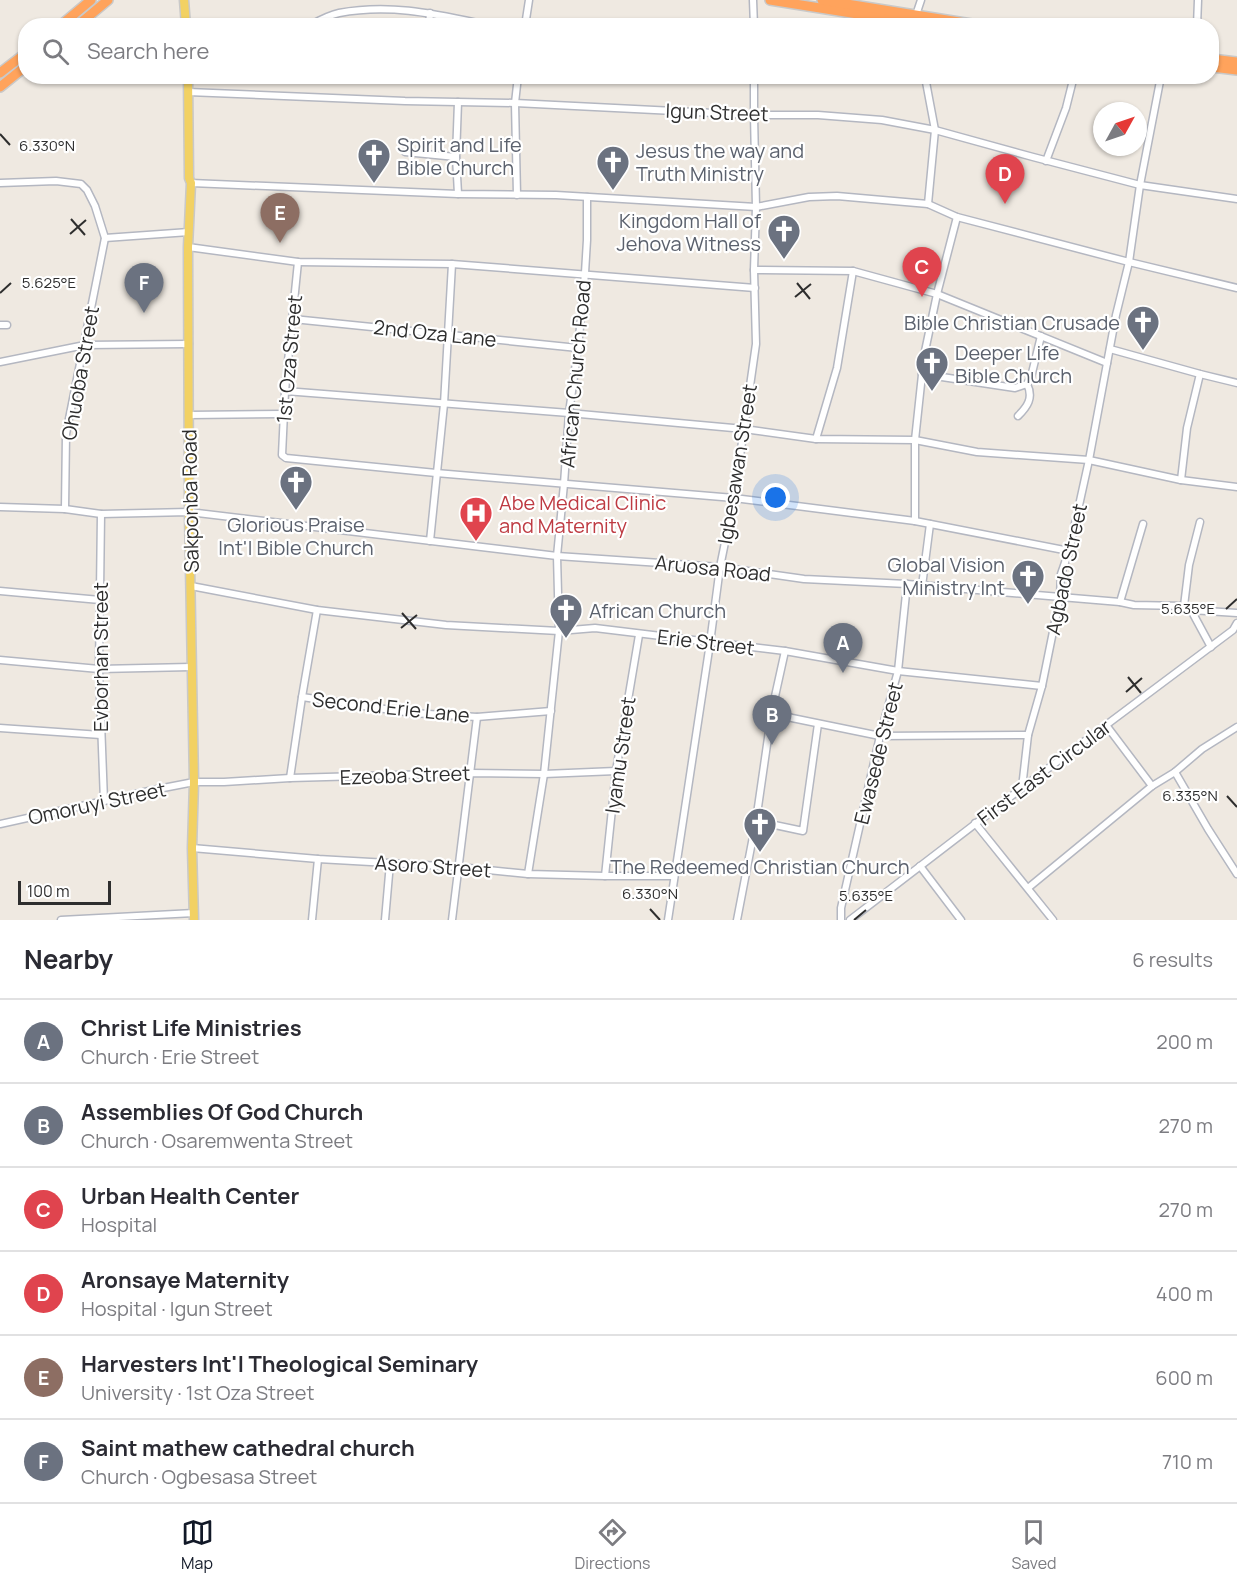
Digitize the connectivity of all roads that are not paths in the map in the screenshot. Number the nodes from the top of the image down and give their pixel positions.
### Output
1 (91, 0) edge
2 (108, 0) edge
3 (184, 0) edge
4 (385, 0) edge
5 (529, 0) edge
6 (753, 0) edge
7 (770, 0) edge
8 (822, 0) edge
9 (921, 0) edge
10 (1198, 0) edge
11 (384, 8) junction
12 (430, 13) junction
13 (916, 15) junction
14 (70, 18) edge
15 (87, 18) edge
16 (185, 18) edge
17 (328, 18) edge
18 (430, 18) edge
19 (454, 18) edge
20 (526, 18) edge
21 (754, 18) edge
22 (886, 18) edge
23 (935, 18) edge
24 (1197, 18) edge
25 (18, 59) edge
26 (1219, 59) edge
27 (1237, 62) edge
28 (1219, 68) edge
29 (1237, 70) edge
30 (18, 72) edge
31 (0, 73) edge
32 (188, 84) edge
33 (517, 84) edge
34 (754, 84) edge
35 (926, 84) edge
36 (1072, 84) edge
37 (1159, 84) edge
38 (0, 87) edge
39 (188, 92) junction
40 (458, 102) junction
41 (514, 103) junction
42 (754, 115) junction
43 (935, 130) junction
44 (405, 152) dead end
45 (456, 157) junction
46 (1046, 160) junction
47 (0, 183) edge
48 (191, 183) junction
49 (1140, 185) junction
50 (458, 194) junction
51 (517, 195) junction
52 (587, 196) junction
53 (1237, 199) edge
54 (928, 204) junction
55 (756, 207) junction
56 (957, 217) junction
57 (189, 232) junction
58 (105, 238) junction
59 (188, 247) junction
60 (298, 262) junction
61 (1129, 262) junction
62 (452, 264) junction
63 (754, 270) junction
64 (853, 271) junction
65 (585, 273) junction
66 (755, 288) junction
67 (1237, 288) edge
68 (937, 294) junction
69 (293, 320) junction
70 (447, 334) junction
71 (1041, 336) junction
72 (189, 344) junction
73 (85, 345) junction
74 (578, 348) junction
75 (1110, 349) junction
76 (0, 362) edge
77 (1107, 363) junction
78 (922, 374) junction
79 (1200, 374) junction
80 (1237, 383) edge
81 (1028, 384) junction
82 (285, 391) junction
83 (444, 404) junction
84 (569, 413) junction
85 (283, 414) junction
86 (189, 415) junction
87 (1018, 416) dead end
88 (744, 429) junction
89 (816, 439) junction
90 (915, 440) junction
91 (1089, 460) junction
92 (436, 473) junction
93 (1181, 480) junction
94 (564, 484) junction
95 (1237, 488) edge
96 (734, 498) junction
97 (0, 507) edge
98 (65, 509) junction
99 (189, 512) junction
100 (101, 514) junction
101 (915, 521) junction
102 (1200, 522) dead end
103 (930, 524) junction
104 (1143, 524) dead end
105 (430, 541) junction
106 (1069, 551) junction
107 (557, 556) junction
108 (720, 567) junction
109 (907, 584) junction
110 (191, 586) junction
111 (922, 586) junction
112 (0, 591) edge
113 (1060, 597) junction
114 (100, 600) junction
115 (1120, 602) junction
116 (1184, 606) junction
117 (317, 610) junction
118 (1191, 610) junction
119 (1237, 613) edge
120 (1237, 622) edge
121 (559, 631) junction
122 (1235, 632) edge
123 (639, 634) junction
124 (710, 643) junction
125 (1210, 647) junction
126 (785, 651) junction
127 (0, 660) edge
128 (191, 667) junction
129 (99, 669) junction
130 (898, 671) junction
131 (1042, 686) junction
132 (302, 697) junction
133 (772, 710) junction
134 (551, 711) junction
135 (477, 717) junction
136 (818, 724) junction
137 (1106, 725) junction
138 (0, 728) edge
139 (1236, 732) edge
140 (100, 735) junction
141 (1028, 735) junction
142 (880, 736) junction
143 (616, 771) junction
144 (1175, 772) junction
145 (470, 773) junction
146 (544, 774) junction
147 (290, 778) junction
148 (194, 782) junction
149 (1152, 786) junction
150 (1022, 788) junction
151 (104, 801) junction
152 (756, 821) junction
153 (975, 823) junction
154 (0, 824) edge
155 (192, 848) junction
156 (318, 859) junction
157 (390, 863) junction
158 (920, 866) junction
159 (459, 867) junction
160 (528, 874) junction
161 (1237, 874) edge
162 (605, 876) junction
163 (674, 876) junction
164 (1028, 888) junction
165 (194, 916) edge
166 (858, 918) edge
167 (61, 920) edge
168 (312, 920) edge
169 (386, 920) edge
170 (453, 920) edge
171 (668, 920) edge
172 (737, 920) edge
173 (841, 920) edge
174 (850, 920) edge
175 (961, 920) edge
176 (1053, 920) edge

1 - 14 highway
2 - 15 highway
3 - 16 main road
4 - 11 street
5 - 20 street
6 - 21 street
7 - 22 highway
8 - 13 highway
9 - 13 street
10 - 24 street
11 - 12 street
11 - 17 street
12 - 18 street
12 - 19 street
13 - 23 highway
25 - 31 highway
26 - 27 highway
28 - 29 highway
30 - 38 highway
32 - 39 main road, Sakponba Road
33 - 41 street
34 - 42 street, Igbesawan Street
35 - 43 street
36 - 46 street
37 - 49 street, Agbado Street
39 - 40 street, Igun Street
39 - 48 main road, Sakponba Road
40 - 41 street, Igun Street
40 - 45 street
41 - 42 street, Igun Street
41 - 51 street
42 - 43 street, Igun Street
42 - 55 street, Igbesawan Street
43 - 46 street, Igun Street
43 - 54 street
44 - 45 street
45 - 50 street
46 - 49 street, Igun Street
47 - 58 street, Ohuoba Street
48 - 50 street
48 - 57 main road, Sakponba Road
49 - 53 street, Igun Street
49 - 61 street, Agbado Street
50 - 51 street
51 - 52 street
52 - 55 street
52 - 65 street, African Church Road
54 - 55 street
54 - 56 street
55 - 63 street, Igbesawan Street
56 - 61 street
56 - 68 street
57 - 58 street
57 - 59 main road, Sakponba Road
58 - 73 street, Ohuoba Street
59 - 60 street
59 - 72 main road, Sakponba Road
60 - 62 street
60 - 69 street, 1st Oza Street
61 - 67 street
61 - 75 street, Agbado Street
62 - 65 street
62 - 70 street
63 - 64 street
63 - 66 street, Igbesawan Street
64 - 68 street
64 - 89 street
65 - 66 street
65 - 74 street, African Church Road
66 - 88 street, Igbesawan Street
68 - 71 street
68 - 78 street
69 - 70 street, 2nd Oza Lane
69 - 82 street, 1st Oza Street
70 - 74 street, 2nd Oza Lane
70 - 83 street
71 - 77 street
71 - 81 street
72 - 73 street
72 - 86 main road, Sakponba Road
73 - 76 street
73 - 98 street, Ohuoba Street
74 - 84 street, African Church Road
75 - 77 street, Agbado Street
75 - 79 street
77 - 91 street, Agbado Street
78 - 81 street
78 - 90 street
79 - 80 street
79 - 93 street
81 - 87 street
82 - 83 street
82 - 85 street, 1st Oza Street
83 - 84 street
83 - 92 street
84 - 88 street
84 - 94 street, African Church Road
85 - 86 street
85 - 92 street, 1st Oza Street
86 - 99 main road, Sakponba Road
88 - 89 street
88 - 96 street, Igbesawan Street
89 - 90 street
90 - 91 street
90 - 101 street
91 - 93 street
91 - 106 street, Agbado Street
92 - 94 street
92 - 105 street
93 - 95 street
94 - 96 street
94 - 107 street, African Church Road
96 - 101 street
96 - 108 street, Igbesawan Street
97 - 98 street, Aruosa Road
98 - 100 street, Aruosa Road
99 - 100 street, Aruosa Road
99 - 105 street, Aruosa Road
99 - 110 main road, Sakponba Road
100 - 114 street, Evborhan Street
101 - 103 street
102 - 116 street
103 - 106 street
103 - 111 street
104 - 115 street
105 - 107 street, Aruosa Road
106 - 113 street, Agbado Street
107 - 108 street, Aruosa Road
107 - 121 street, African Church Road
108 - 109 street, Aruosa Road
108 - 124 street, Igbesawan Street
109 - 111 street, Aruosa Road
109 - 130 street, Ewasede Street
110 - 117 street, Erie Street
110 - 128 main road, Sakponba Road
111 - 113 street, Aruosa Road
112 - 114 street
113 - 115 street, Aruosa Road
113 - 131 street, Agbado Street
114 - 129 street, Evborhan Street
115 - 116 street, Aruosa Road
116 - 118 street, Aruosa Road
117 - 121 street, Erie Street
117 - 132 street
118 - 119 street, Aruosa Road
118 - 125 street
120 - 122 street, First East Circular
121 - 123 street, Erie Street
121 - 134 street, African Church Road
122 - 125 street, First East Circular
123 - 124 street, Erie Street
123 - 143 street, Iyamu Street
124 - 126 street, Erie Street
124 - 163 street, Igbesawan Street
125 - 137 street, First East Circular
126 - 130 street, Erie Street
126 - 133 street
127 - 129 street
128 - 129 street
128 - 148 main road, Sakponba Road
129 - 140 street, Evborhan Street
130 - 131 street, Erie Street
130 - 142 street, Ewasede Street
131 - 141 street, Agbado Street
132 - 135 street, Second Erie Lane
132 - 147 street
133 - 136 street
133 - 152 street
134 - 135 street, Second Erie Lane
134 - 146 street, African Church Road
135 - 145 street
136 - 142 street
136 - 152 street
137 - 149 street
137 - 150 street, First East Circular
138 - 140 street
139 - 144 street
140 - 151 street, Evborhan Street
141 - 142 street
141 - 150 street, Agbado Street
142 - 173 street, Ewasede Street
143 - 146 street, Ezeoba Street
143 - 162 street, Iyamu Street
144 - 149 street
144 - 161 street
145 - 146 street, Ezeoba Street
145 - 147 street, Ezeoba Street
145 - 159 street
146 - 160 street, African Church Road
147 - 148 street, Ezeoba Street
148 - 151 street, Omoruyi Street
148 - 155 main road, Sakponba Road
149 - 164 street
150 - 153 street, First East Circular
151 - 154 street, Omoruyi Street
152 - 172 street
153 - 158 street, First East Circular
153 - 164 street
155 - 156 street, Asoro Street
155 - 165 main road, Sakponba Road
156 - 157 street, Asoro Street
156 - 168 street
157 - 159 street, Asoro Street
157 - 169 street
158 - 166 street, First East Circular
158 - 175 street
159 - 160 street, Asoro Street
159 - 170 street
160 - 162 street, Asoro Street
162 - 163 street, Asoro Street
163 - 171 street, Igbesawan Street
164 - 176 street
165 - 167 street
166 - 174 street, First East Circular

